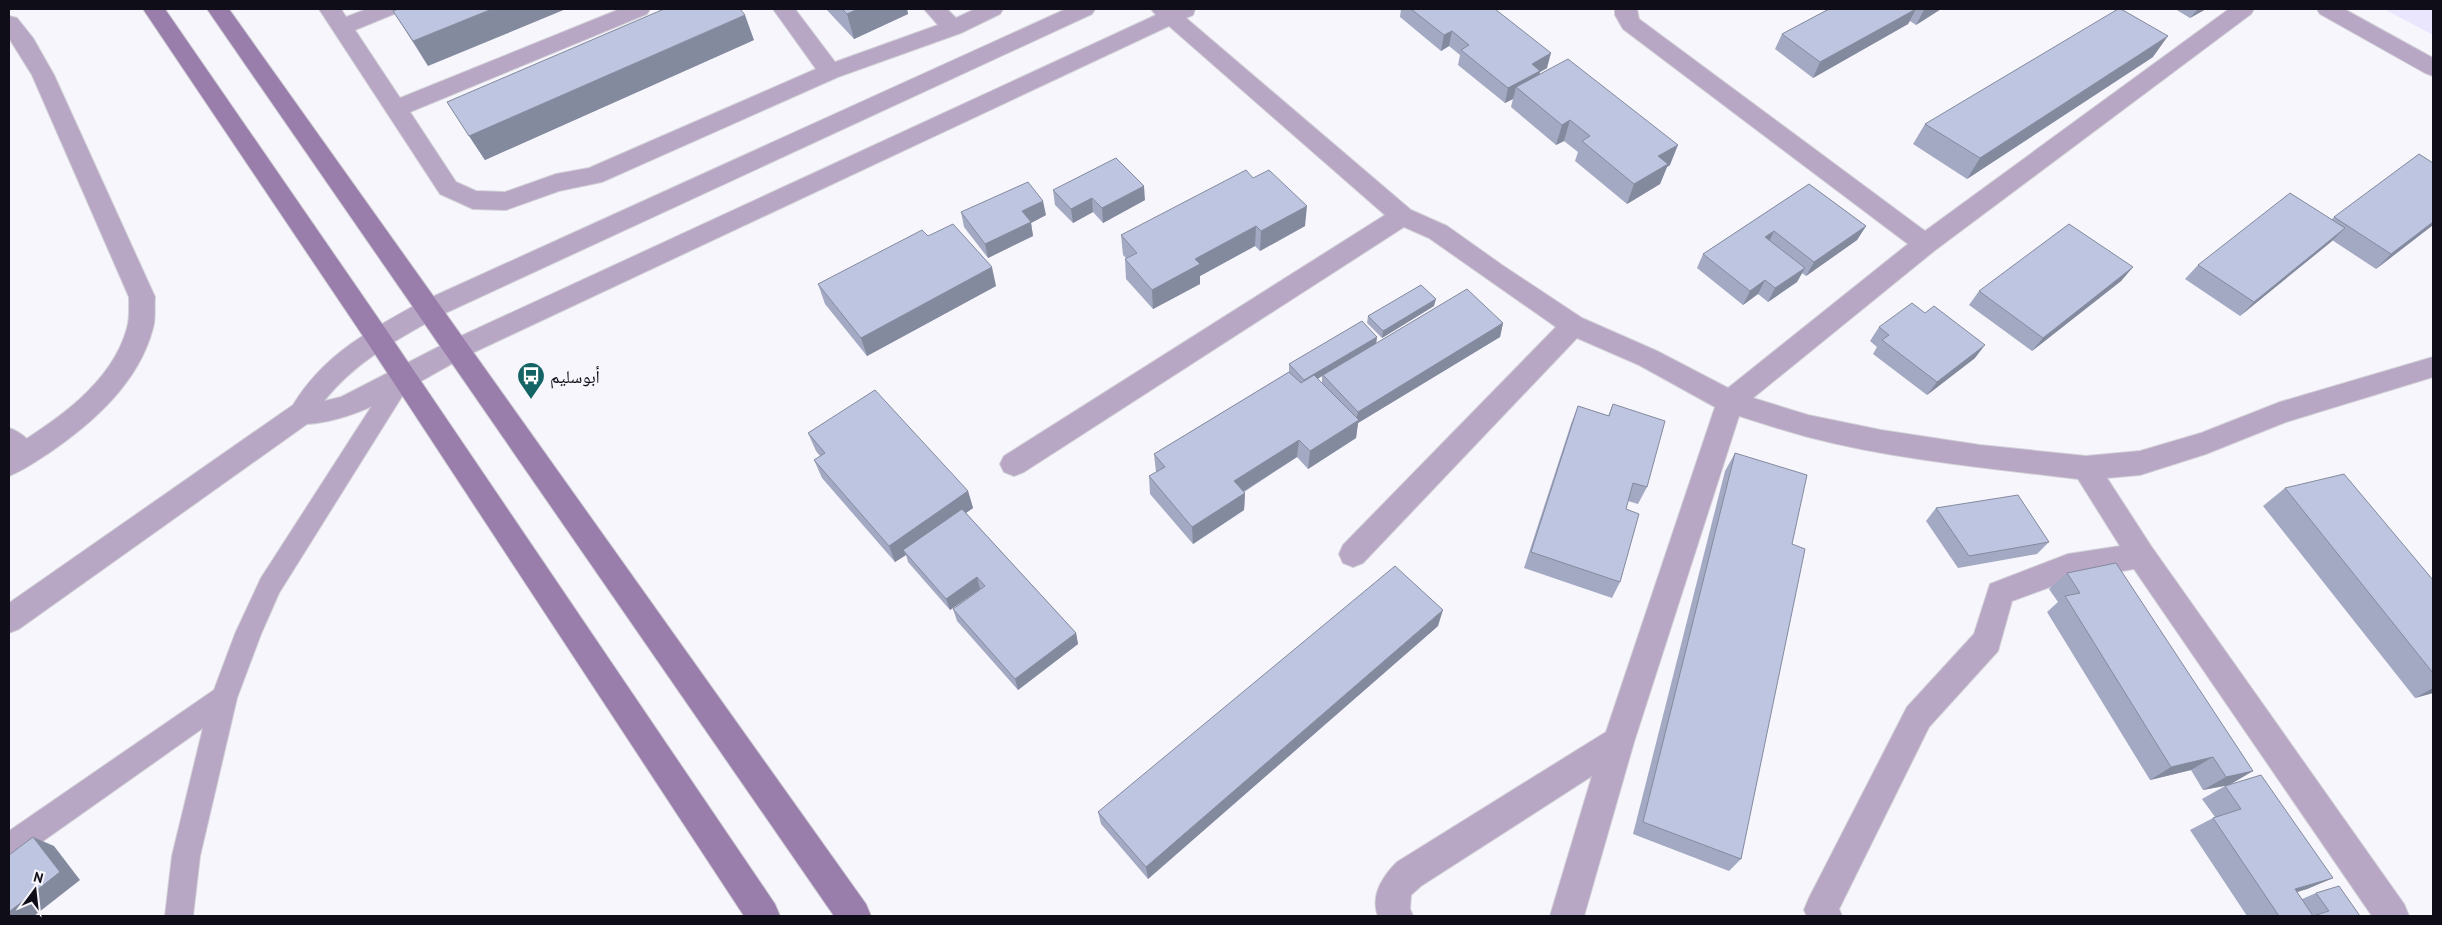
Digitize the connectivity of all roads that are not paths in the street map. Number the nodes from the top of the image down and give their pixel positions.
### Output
1 (154, 9) edge
2 (218, 9) edge
3 (386, 9) edge
4 (639, 9) edge
5 (784, 9) edge
6 (935, 9) edge
7 (992, 9) edge
8 (1084, 9) edge
9 (1626, 9) edge
10 (2243, 9) edge
11 (2328, 9) edge
12 (1173, 12) edge
13 (336, 18) edge
14 (9, 23) edge
15 (953, 28) junction
16 (2433, 68) edge
17 (830, 72) junction
18 (395, 110) junction
19 (1402, 216) junction
20 (1924, 244) junction
21 (430, 310) junction
22 (1573, 326) junction
23 (378, 338) junction
24 (457, 349) junction
25 (2433, 367) edge
26 (403, 376) junction
27 (1730, 402) junction
28 (302, 413) junction
29 (15, 452) edge
30 (1014, 464) dead end
31 (2086, 468) junction
32 (1353, 554) dead end
33 (2140, 555) junction
34 (9, 620) edge
35 (224, 698) junction
36 (1618, 742) junction
37 (9, 848) edge
38 (179, 916) edge
39 (763, 916) edge
40 (854, 916) edge
41 (1396, 916) edge
42 (1567, 916) edge
43 (1825, 916) edge
44 (2392, 916) edge

1 - 23 main road
2 - 21 main road
3 - 13 street
4 - 18 street
5 - 17 street
6 - 15 street
7 - 15 street
8 - 21 street
9 - 20 street
10 - 20 street
11 - 16 street
12 - 19 street
12 - 24 street
13 - 18 street
14 - 29 street
15 - 17 street
17 - 18 street
19 - 22 street
19 - 30 street
20 - 27 street
21 - 23 street
21 - 24 main road
22 - 27 street
22 - 32 street
23 - 26 main road
23 - 28 street
24 - 26 street
24 - 40 main road
25 - 31 street
26 - 28 street
26 - 35 lane
26 - 39 main road
27 - 31 street
27 - 36 street
28 - 34 street
31 - 33 street
33 - 43 street
33 - 44 street
35 - 37 lane
35 - 38 lane
36 - 41 street
36 - 42 street

